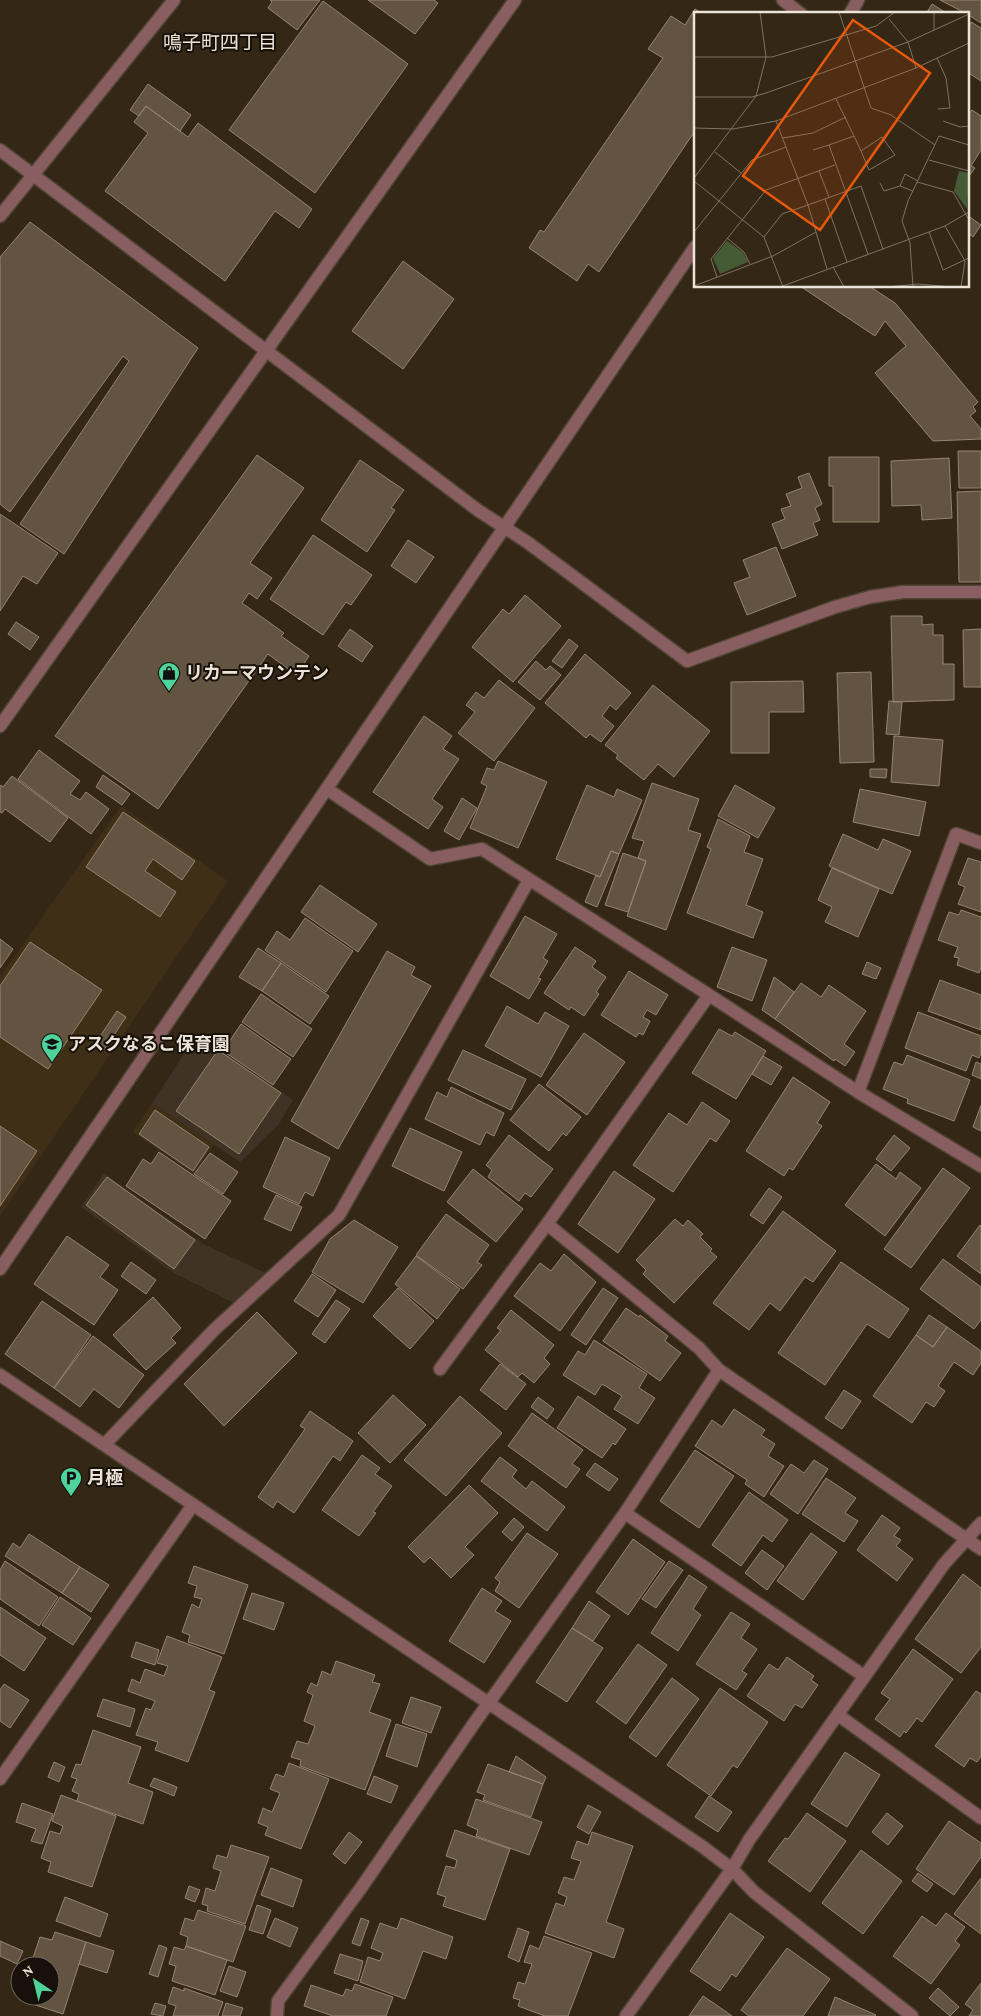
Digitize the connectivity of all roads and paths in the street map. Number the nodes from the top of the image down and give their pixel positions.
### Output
1 (174, 0) edge
2 (515, 0) edge
3 (783, 0) edge
4 (858, 0) edge
5 (798, 12) edge
6 (851, 12) edge
7 (0, 150) edge
8 (33, 174) junction
9 (0, 216) edge
10 (694, 248) edge
11 (268, 352) junction
12 (504, 527) junction
13 (981, 592) edge
14 (0, 726) edge
15 (327, 789) junction
16 (981, 843) edge
17 (528, 880) junction
18 (709, 995) junction
19 (858, 1092) junction
20 (981, 1166) edge
21 (546, 1224) junction
22 (0, 1269) edge
23 (440, 1369) dead end
24 (719, 1370) junction
25 (0, 1375) edge
26 (104, 1445) junction
27 (193, 1505) junction
28 (625, 1513) junction
29 (981, 1523) edge
30 (967, 1540) junction
31 (981, 1549) edge
32 (864, 1676) junction
33 (489, 1702) junction
34 (838, 1715) junction
35 (0, 1779) edge
36 (981, 1818) edge
37 (732, 1869) junction
38 (276, 2016) edge
39 (626, 2016) edge
40 (912, 2016) edge

1 - 8 street
2 - 11 street
3 - 5 street
4 - 6 street
7 - 8 street
8 - 9 street
8 - 11 street
10 - 12 street
11 - 12 street
11 - 14 street
12 - 13 street
12 - 15 street
15 - 17 street
15 - 22 street
16 - 19 street
17 - 18 street
17 - 26 street
18 - 19 street
18 - 21 street
19 - 20 street
21 - 23 street
21 - 24 street
24 - 28 street
24 - 30 street
25 - 26 street
26 - 27 street
27 - 33 street
27 - 35 street
28 - 32 street
28 - 33 street
29 - 30 street
30 - 31 street
30 - 32 street
32 - 34 street
33 - 37 street
33 - 38 street
34 - 36 street
34 - 37 street
37 - 39 street
37 - 40 street

